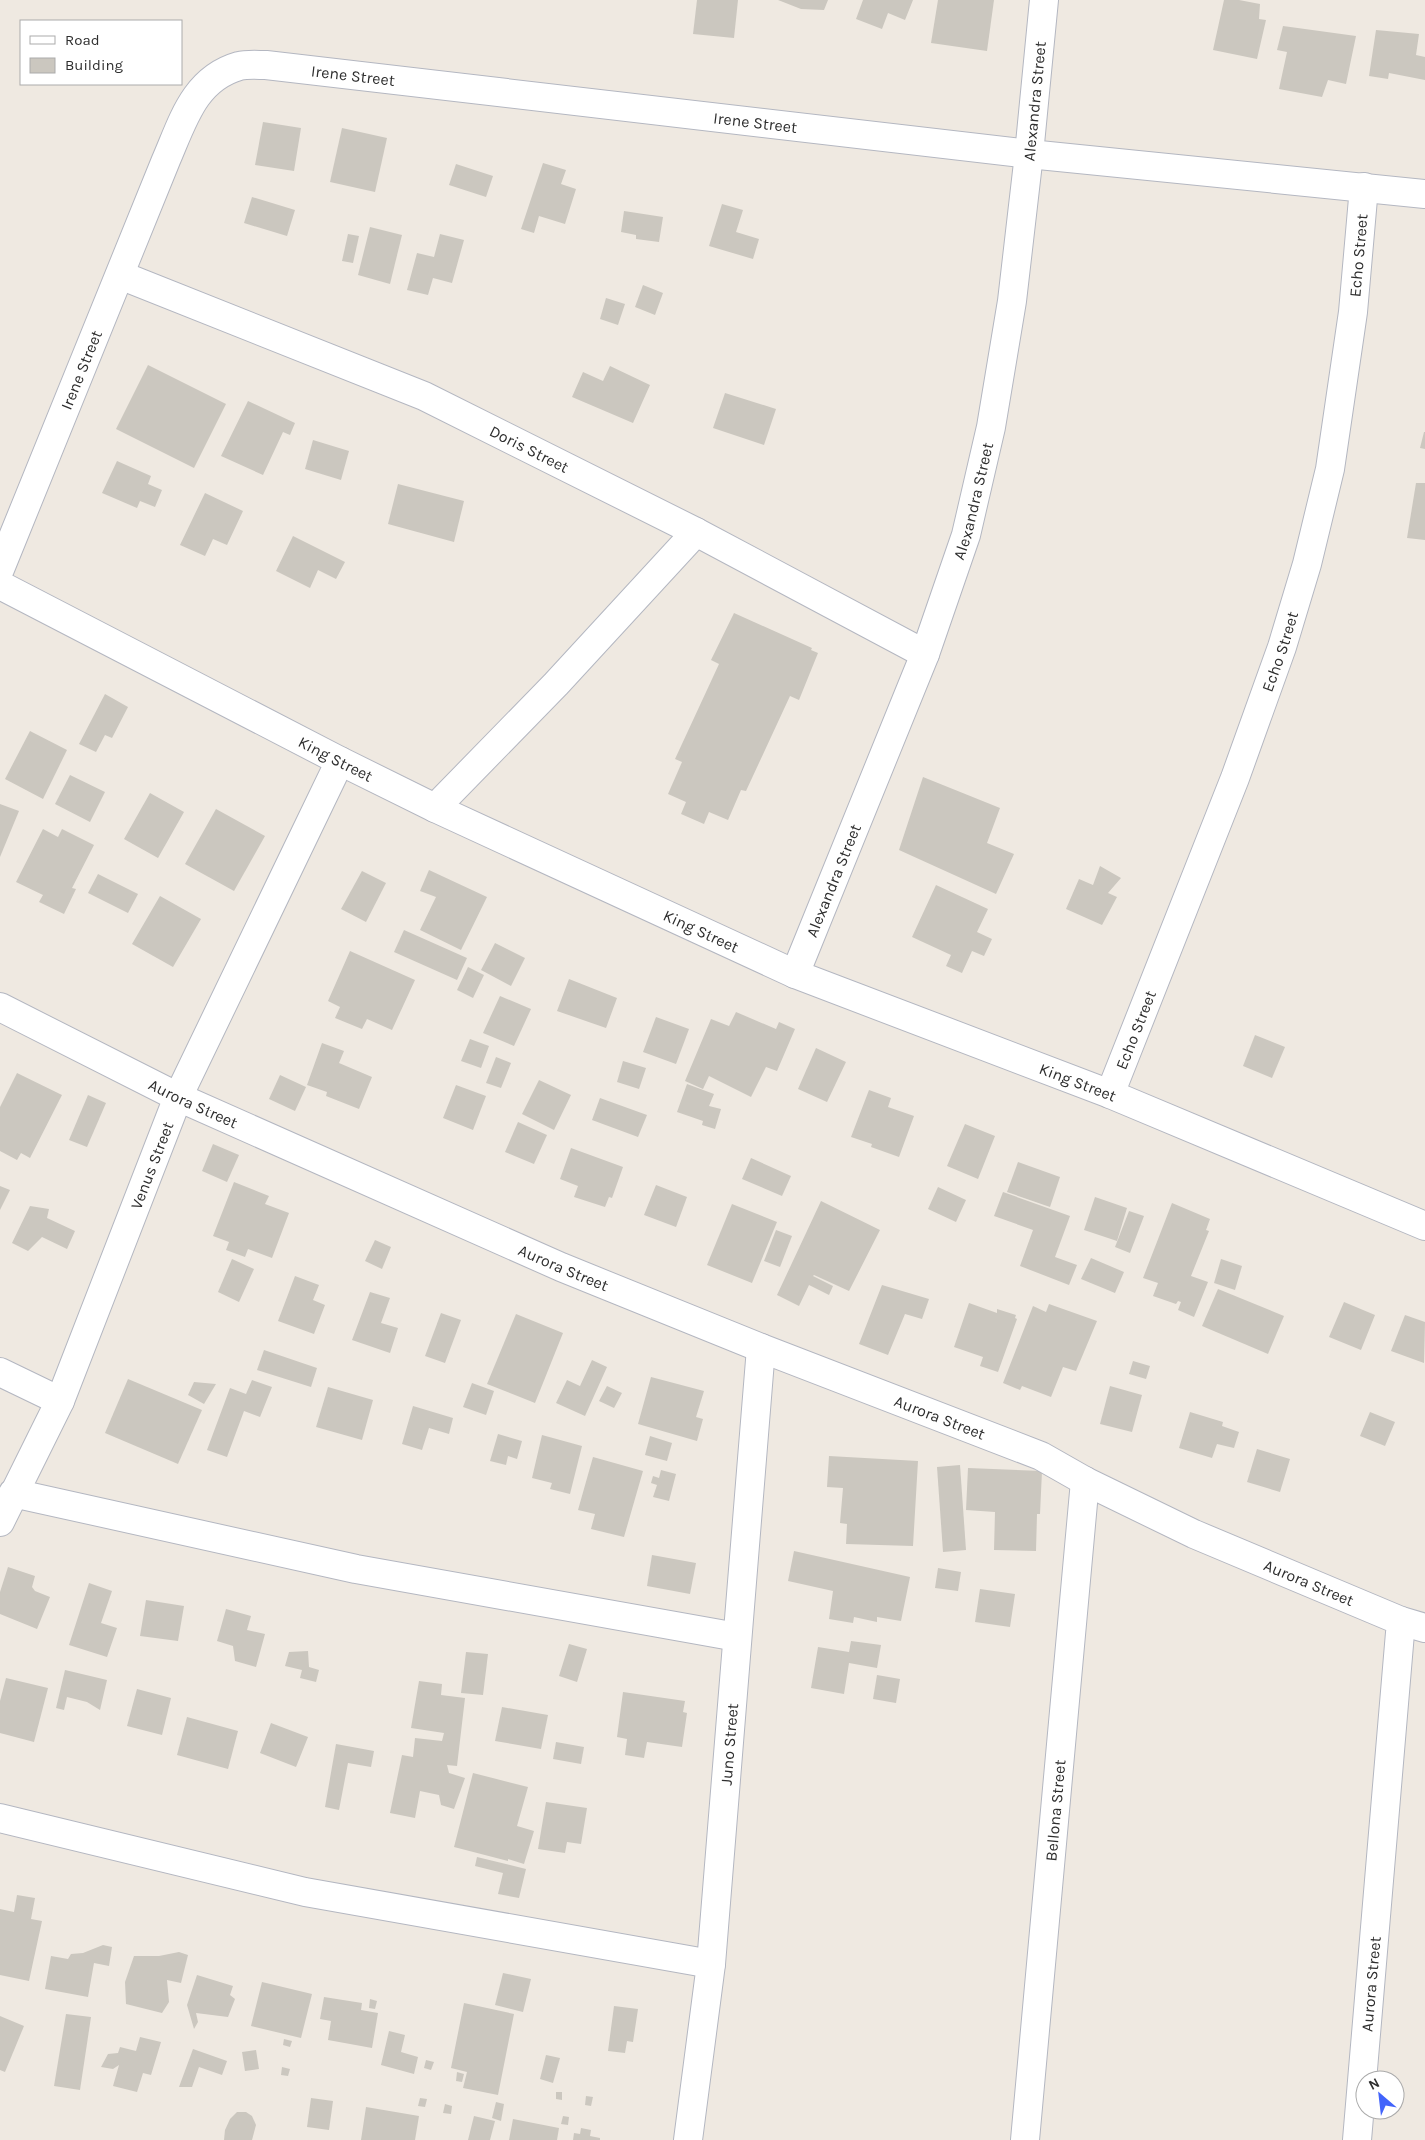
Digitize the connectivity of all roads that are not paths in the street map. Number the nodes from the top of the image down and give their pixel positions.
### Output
1 (1044, 0) edge
2 (1029, 154) junction
3 (1364, 187) junction
4 (1425, 194) edge
5 (120, 275) junction
6 (696, 532) junction
7 (0, 569) edge
8 (0, 585) edge
9 (925, 654) junction
10 (340, 762) junction
11 (435, 808) junction
12 (796, 974) junction
13 (0, 1006) edge
14 (1110, 1094) junction
15 (178, 1097) junction
16 (1425, 1226) edge
17 (761, 1348) junction
18 (0, 1372) edge
19 (60, 1401) junction
20 (1085, 1480) junction
21 (13, 1493) junction
22 (0, 1522) edge
23 (1413, 1624) edge
24 (737, 1637) junction
25 (0, 1818) edge
26 (711, 1964) junction
27 (688, 2140) edge
28 (1025, 2140) edge
29 (1358, 2140) edge

1 - 2 street, Alexandra Street
2 - 3 street
2 - 5 street, Irene Street
2 - 9 street, Alexandra Street
3 - 4 street
3 - 14 street, Echo Street
5 - 6 street, Doris Street
5 - 7 street, Irene Street
6 - 9 street, Doris Street
6 - 11 street
8 - 10 street, King Street
9 - 12 street, Alexandra Street
10 - 11 street, King Street
10 - 15 street, Venus Street
11 - 12 street, King Street
12 - 14 street, King Street
13 - 15 street, Aurora Street
14 - 16 street, King Street
15 - 17 street, Aurora Street
15 - 19 street, Venus Street
17 - 20 street, Aurora Street
17 - 24 street, Juno Street
18 - 19 street
19 - 21 street, Venus Street
20 - 23 street, Aurora Street
20 - 28 street, Bellona Street
21 - 22 street, Venus Street
21 - 24 street
23 - 29 street, Aurora Street
24 - 26 street, Juno Street
25 - 26 street
26 - 27 street, Juno Street

